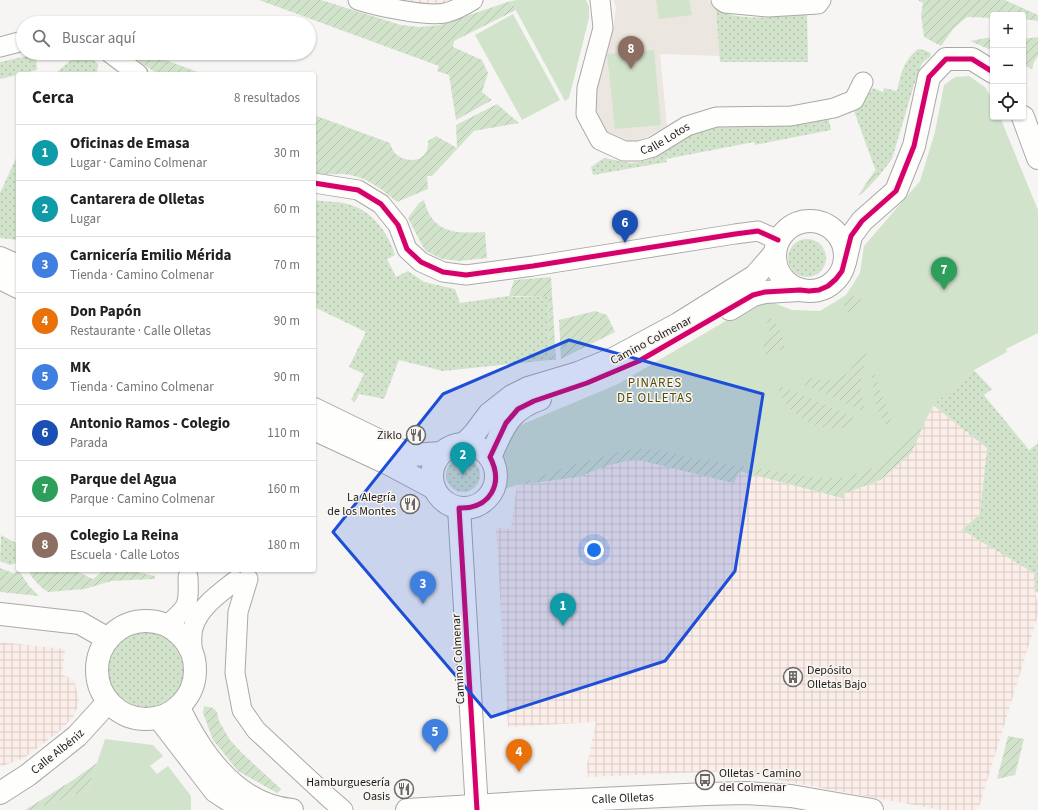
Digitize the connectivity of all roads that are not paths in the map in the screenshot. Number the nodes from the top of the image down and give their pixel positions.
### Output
1 (358, 0) edge
2 (473, 0) edge
3 (600, 0) edge
4 (721, 0) edge
5 (821, 0) edge
6 (16, 43) edge
7 (0, 47) edge
8 (119, 60) edge
9 (990, 70) edge
10 (135, 72) edge
11 (863, 82) dead end
12 (1024, 120) edge
13 (1038, 158) edge
14 (316, 183) edge
15 (816, 221) junction
16 (862, 221) junction
17 (776, 246) junction
18 (0, 258) edge
19 (845, 262) junction
20 (16, 265) edge
21 (0, 278) edge
22 (16, 286) edge
23 (800, 290) junction
24 (316, 410) edge
25 (316, 430) edge
26 (464, 444) junction
27 (441, 453) junction
28 (490, 457) junction
29 (434, 488) junction
30 (459, 508) junction
31 (188, 577) dead end
32 (0, 614) edge
33 (167, 625) junction
34 (108, 639) junction
35 (192, 650) junction
36 (108, 702) junction
37 (179, 708) junction
38 (159, 718) junction
39 (0, 793) edge
40 (477, 808) edge
41 (240, 809) edge
42 (292, 810) edge
43 (343, 810) edge
44 (408, 810) edge
45 (872, 810) edge

1 - 2 street
3 - 11 street, Calle Lotos
4 - 5 street
6 - 7 street
8 - 10 street
9 - 16 main road
12 - 13 main road
14 - 17 street
15 - 16 main road
15 - 17 main road
15 - 19 main road
16 - 19 main road
17 - 23 main road
17 - 26 main road, Camino Colmenar
18 - 20 main road
19 - 23 main road
21 - 22 main road
23 - 28 main road, Camino Colmenar
24 - 27 main road
25 - 29 main road
26 - 27 main road
26 - 28 main road
27 - 29 main road
28 - 30 main road
29 - 30 main road
30 - 40 main road, Camino Colmenar
31 - 33 street
32 - 34 main road
33 - 34 main road
33 - 35 main road
34 - 36 main road
35 - 37 main road
35 - 43 street
36 - 38 main road
36 - 39 main road, Calle Albéniz
37 - 38 main road
37 - 42 main road
38 - 41 main road
40 - 44 main road, Calle Olletas
40 - 45 main road, Calle Olletas

